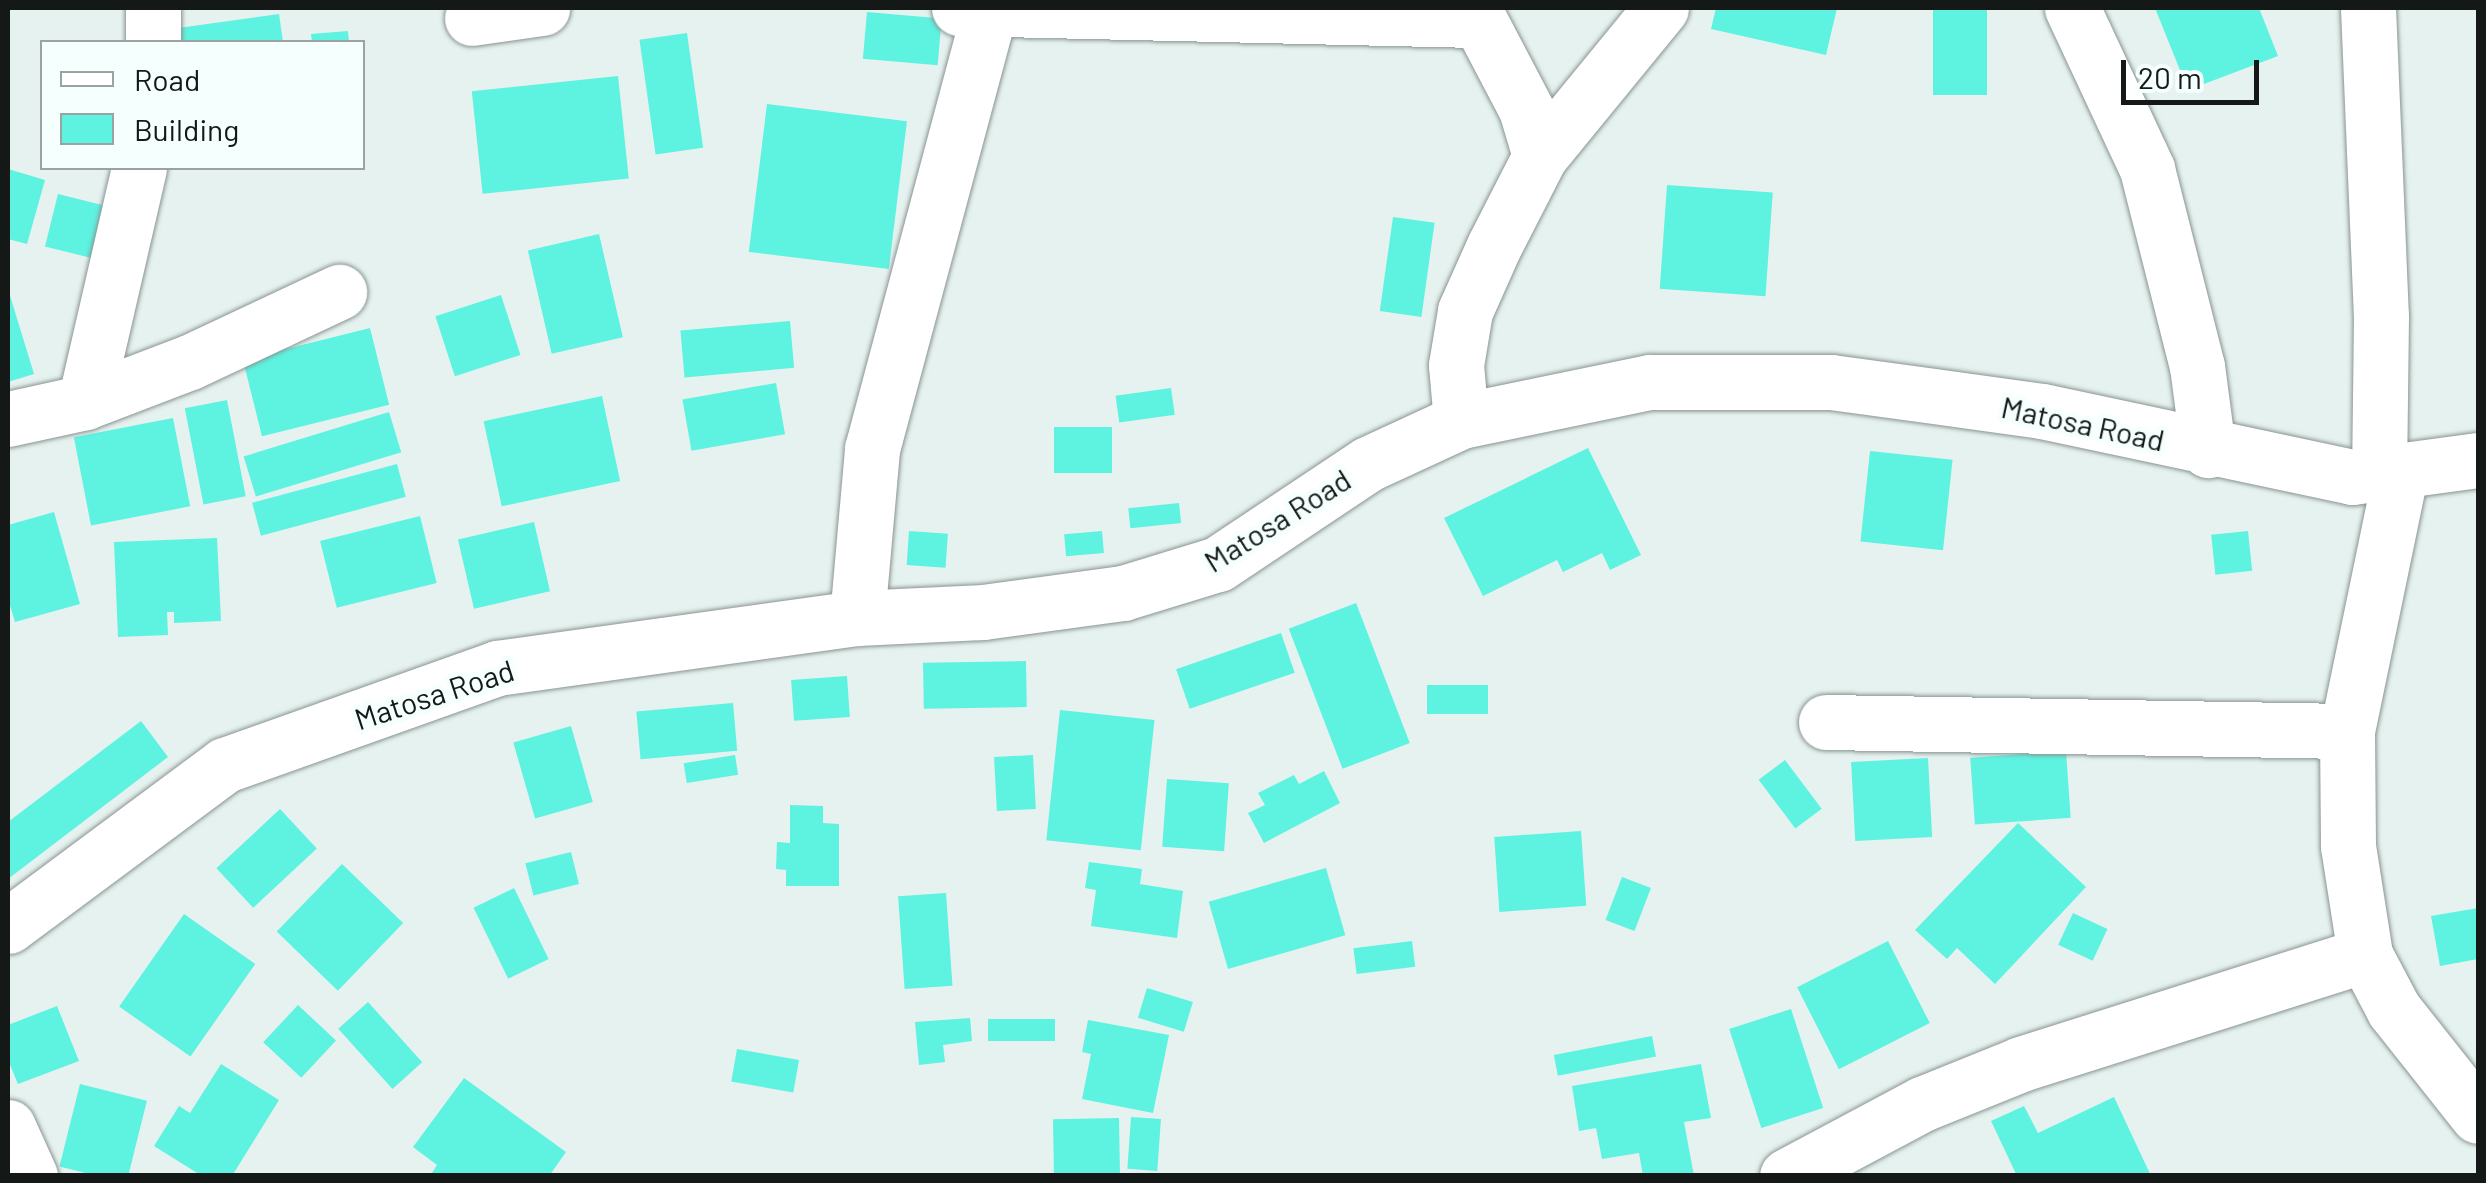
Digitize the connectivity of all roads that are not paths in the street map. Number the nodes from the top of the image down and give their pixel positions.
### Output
1 (153, 8) edge
2 (542, 8) edge
3 (979, 8) edge
4 (1661, 8) edge
5 (2072, 8) edge
6 (2368, 8) edge
7 (1474, 14) edge
8 (472, 18) dead end
9 (153, 40) edge
10 (1540, 156) junction
11 (140, 170) edge
12 (339, 292) dead end
13 (85, 402) junction
14 (8, 419) edge
15 (1461, 421) junction
16 (2208, 450) junction
17 (2478, 460) edge
18 (2390, 475) junction
19 (856, 618) junction
20 (1826, 722) dead end
21 (2347, 731) junction
22 (8, 926) edge
23 (2365, 954) junction
24 (2478, 1116) edge
25 (8, 1127) edge
26 (30, 1176) edge
27 (1788, 1176) edge

1 - 9 street
2 - 8 street
3 - 7 street
3 - 19 street
4 - 10 street
5 - 16 street
6 - 18 street
7 - 10 street
10 - 15 street
11 - 13 street
12 - 13 street
13 - 14 street
15 - 16 street, Matosa Road
15 - 19 street, Matosa Road
16 - 18 street, Matosa Road
17 - 18 street, Matosa Road
18 - 21 street
19 - 22 street, Matosa Road
20 - 21 street
21 - 23 street
23 - 24 street
23 - 27 street
25 - 26 street

